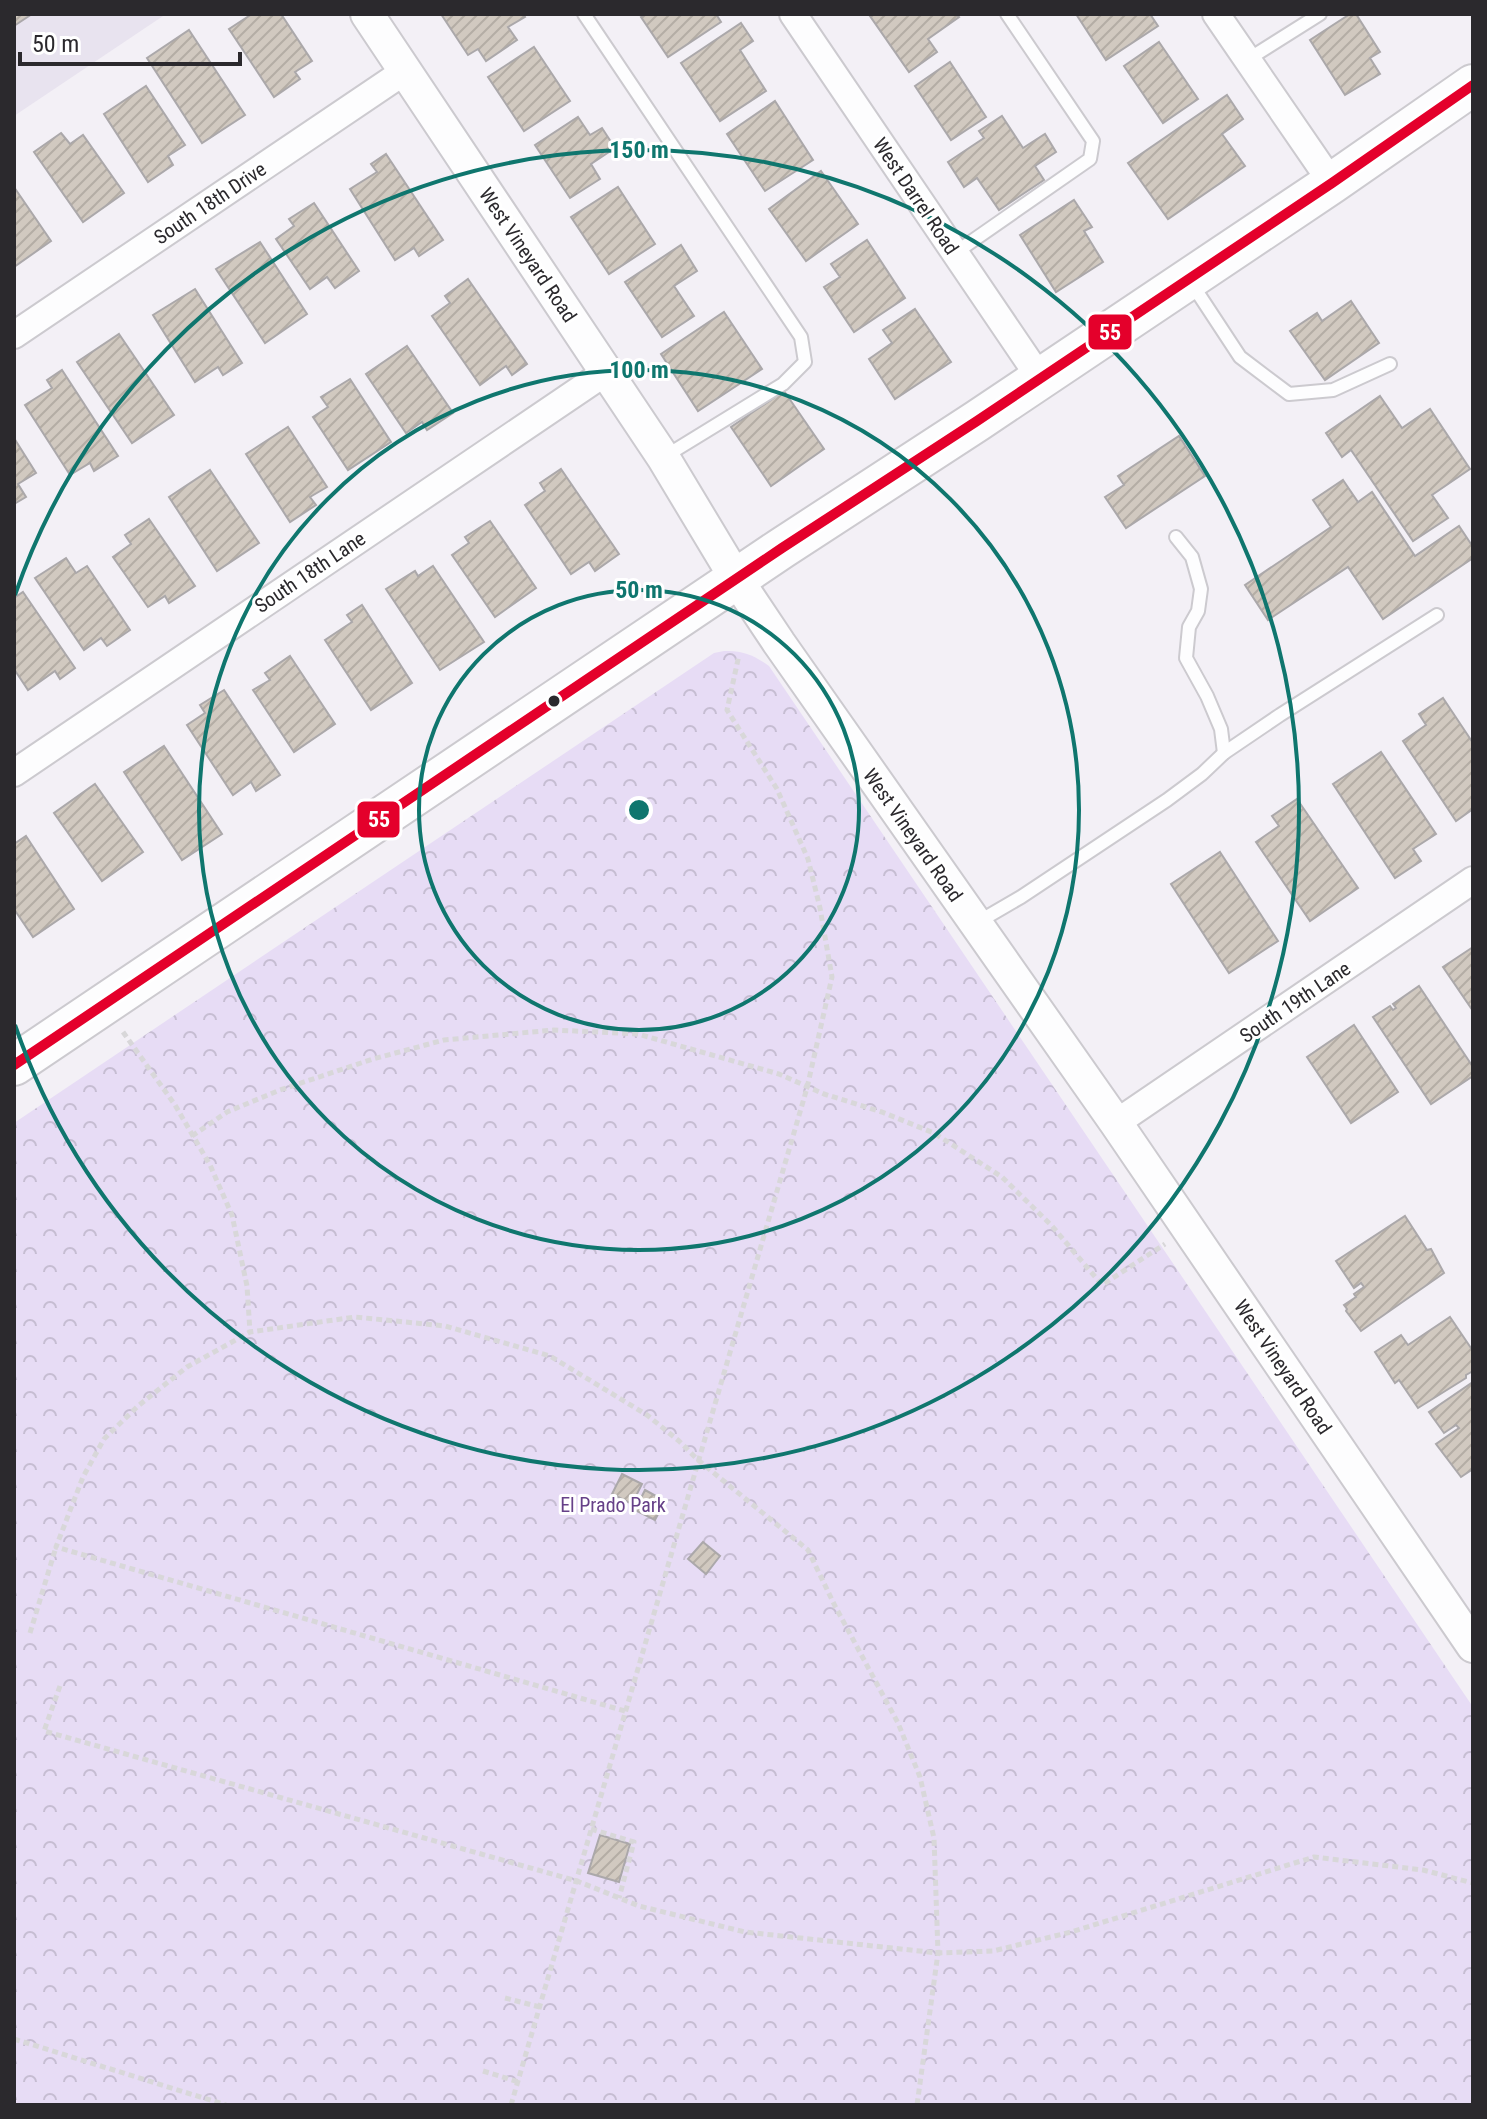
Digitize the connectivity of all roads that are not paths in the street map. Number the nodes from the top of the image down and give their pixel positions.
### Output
1 (367, 14) edge
2 (584, 14) edge
3 (793, 14) edge
4 (1007, 14) edge
5 (1216, 14) edge
6 (1320, 14) edge
7 (1247, 60) junction
8 (405, 71) junction
9 (1473, 85) edge
10 (1332, 183) junction
11 (955, 253) junction
12 (1188, 278) junction
13 (14, 335) edge
14 (1390, 364) dead end
15 (606, 372) junction
16 (1040, 378) junction
17 (663, 457) junction
18 (1176, 537) dead end
19 (737, 580) junction
20 (1437, 615) dead end
21 (1224, 753) junction
22 (14, 773) edge
23 (1473, 880) edge
24 (976, 924) junction
25 (14, 1065) edge
26 (1116, 1123) junction
27 (1472, 1643) edge

1 - 8 street, West Vineyard Road
2 - 17 lane
3 - 11 street, West Darrel Road
4 - 11 lane
5 - 7 street
6 - 7 lane
7 - 10 street
8 - 13 street, South 18th Drive
8 - 15 street, West Vineyard Road
9 - 10 main road
10 - 12 main road
11 - 16 street, West Darrel Road
12 - 14 lane
12 - 16 main road
15 - 17 street, West Vineyard Road
15 - 22 street, South 18th Lane
16 - 19 main road
17 - 19 street, West Vineyard Road
18 - 21 lane
19 - 24 street, West Vineyard Road
19 - 25 main road
20 - 21 lane
21 - 24 lane
23 - 26 street, South 19th Lane
24 - 26 street, West Vineyard Road
26 - 27 street, West Vineyard Road

